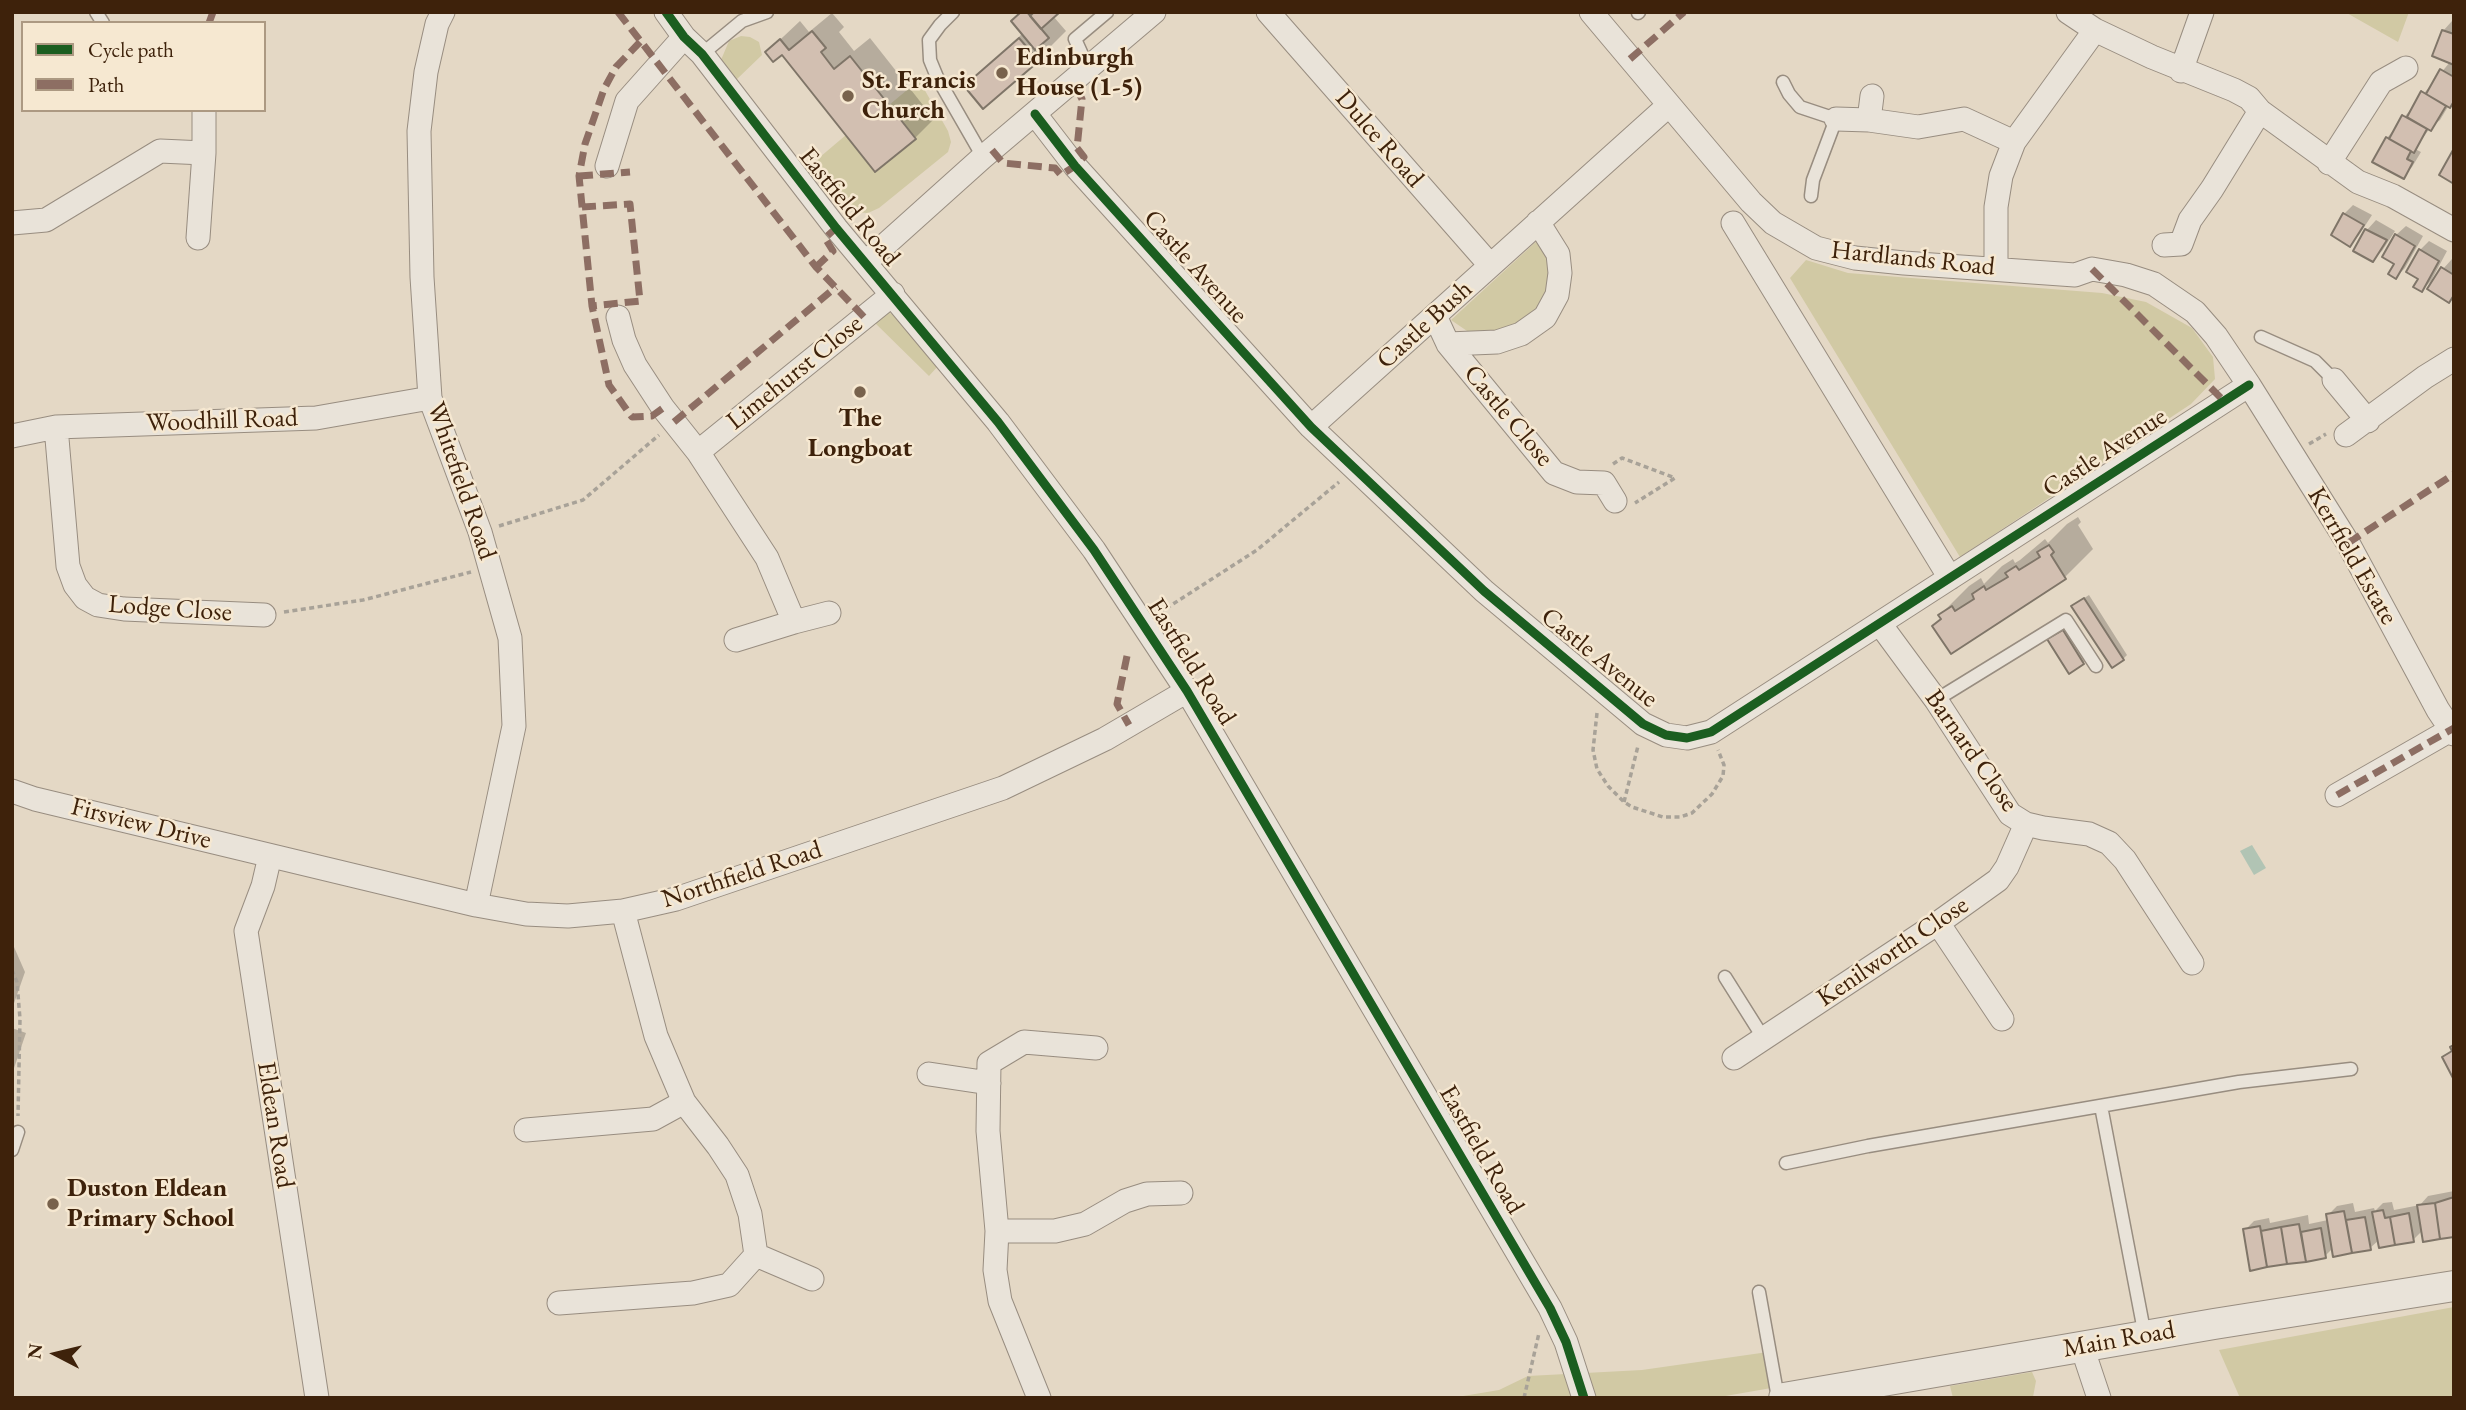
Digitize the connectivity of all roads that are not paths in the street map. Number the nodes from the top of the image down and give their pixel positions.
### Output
1 (443, 12) edge
2 (666, 12) edge
3 (767, 12) edge
4 (953, 12) edge
5 (1107, 12) edge
6 (1154, 12) edge
7 (1268, 12) edge
8 (1591, 12) edge
9 (2068, 12) edge
10 (2202, 12) edge
11 (2095, 30) junction
12 (684, 37) junction
13 (702, 54) junction
14 (1088, 68) junction
15 (2406, 68) dead end
16 (2181, 71) junction
17 (1783, 82) dead end
18 (1872, 96) dead end
19 (1669, 105) junction
20 (2260, 111) junction
21 (204, 112) edge
22 (1035, 114) junction
23 (1836, 119) junction
24 (1869, 120) junction
25 (2014, 142) junction
26 (204, 153) junction
27 (983, 157) junction
28 (2329, 163) junction
29 (607, 166) dead end
30 (1811, 196) dead end
31 (1538, 222) junction
32 (12, 223) edge
33 (1733, 223) dead end
34 (2454, 230) edge
35 (198, 238) dead end
36 (2164, 246) dead end
37 (866, 262) junction
38 (1490, 265) junction
39 (1996, 269) junction
40 (892, 295) junction
41 (1434, 316) junction
42 (618, 317) dead end
43 (2262, 337) dead end
44 (1448, 344) junction
45 (2454, 359) edge
46 (2334, 380) joint
47 (2249, 384) junction
48 (430, 398) junction
49 (2368, 421) junction
50 (56, 426) junction
51 (1311, 427) junction
52 (2346, 435) road end
53 (12, 436) edge
54 (698, 452) junction
55 (1610, 483) road end
56 (1950, 578) junction
57 (829, 613) dead end
58 (264, 615) road end
59 (794, 622) junction
60 (1880, 624) junction
61 (736, 640) dead end
62 (2096, 666) dead end
63 (1187, 691) junction
64 (1936, 700) junction
65 (2453, 730) edge
66 (12, 791) edge
67 (2337, 795) dead end
68 (2026, 824) junction
69 (270, 856) junction
70 (476, 905) junction
71 (623, 911) junction
72 (1938, 923) junction
73 (2192, 963) dead end
74 (1725, 977) dead end
75 (2002, 1019) dead end
76 (1764, 1039) junction
77 (1096, 1048) dead end
78 (1734, 1058) dead end
79 (2351, 1069) dead end
80 (929, 1074) dead end
81 (989, 1083) junction
82 (684, 1102) junction
83 (2101, 1106) junction
84 (526, 1130) dead end
85 (18, 1132) road end
86 (12, 1150) edge
87 (1786, 1163) dead end
88 (1181, 1193) dead end
89 (997, 1231) junction
90 (756, 1255) junction
91 (812, 1279) dead end
92 (2454, 1286) edge
93 (1759, 1292) dead end
94 (559, 1303) dead end
95 (2145, 1336) junction
96 (2082, 1347) junction
97 (317, 1398) edge
98 (1039, 1398) edge
99 (1584, 1398) edge
100 (1778, 1398) edge
101 (1784, 1398) edge
102 (2099, 1398) edge

1 - 48 street, Whitefield Road
2 - 12 street, Eastfield Road
3 - 13 lane
4 - 27 lane
5 - 14 lane
6 - 14 street
7 - 38 street, Dulce Road
8 - 19 street, Hardlands Road
9 - 11 street
10 - 16 street
11 - 16 street
11 - 25 street
12 - 13 street, Eastfield Road
12 - 29 street
13 - 37 street, Eastfield Road
14 - 22 street
15 - 28 street
16 - 20 street
17 - 23 lane
18 - 24 street
19 - 31 street, Castle Bush
19 - 39 street, Hardlands Road
20 - 28 street
20 - 36 street
21 - 26 street
22 - 27 street
22 - 51 street, Castle Avenue
23 - 24 street
23 - 30 lane
24 - 25 street
25 - 39 street
26 - 32 street
26 - 35 street
27 - 37 street
28 - 34 street
31 - 38 street, Castle Bush
31 - 44 street, Castle Bush
33 - 56 street
37 - 40 street, Eastfield Road
38 - 41 street, Castle Bush
39 - 47 street, Hardlands Road
40 - 54 street, Limehurst Close
40 - 63 street, Eastfield Road
41 - 44 street, Castle Close
41 - 51 street, Castle Bush
42 - 54 street
43 - 46 lane
44 - 55 street, Castle Close
45 - 49 street
46 - 49 street
47 - 56 street, Castle Avenue
47 - 65 street, Kerrfield Estate
48 - 50 street, Woodhill Road
48 - 70 street, Whitefield Road
49 - 52 street
50 - 53 street, Woodhill Road
50 - 58 street, Lodge Close
51 - 60 street, Castle Avenue
54 - 59 street
56 - 60 street, Castle Avenue
57 - 59 street
59 - 61 street
60 - 64 street, Barnard Close
62 - 64 lane
63 - 71 street, Northfield Road
63 - 99 street, Eastfield Road
64 - 68 street, Barnard Close
65 - 67 street, Kerrfield Estate
66 - 69 street, Firsview Drive
68 - 72 street, Kenilworth Close
68 - 73 street, Barnard Close
69 - 70 street, Northfield Road
69 - 97 street, Eldean Road
70 - 71 street, Northfield Road
71 - 82 street
72 - 75 street
72 - 76 street, Kenilworth Close
74 - 76 lane
76 - 78 street, Kenilworth Close
77 - 81 street
79 - 83 lane
80 - 81 street
81 - 89 street
82 - 84 street
82 - 90 street
83 - 87 lane
83 - 95 lane
85 - 86 lane
88 - 89 street
89 - 98 street
90 - 91 street
90 - 94 street
92 - 95 street, Main Road
93 - 100 lane
95 - 96 street, Main Road
96 - 101 street, Main Road
96 - 102 street

